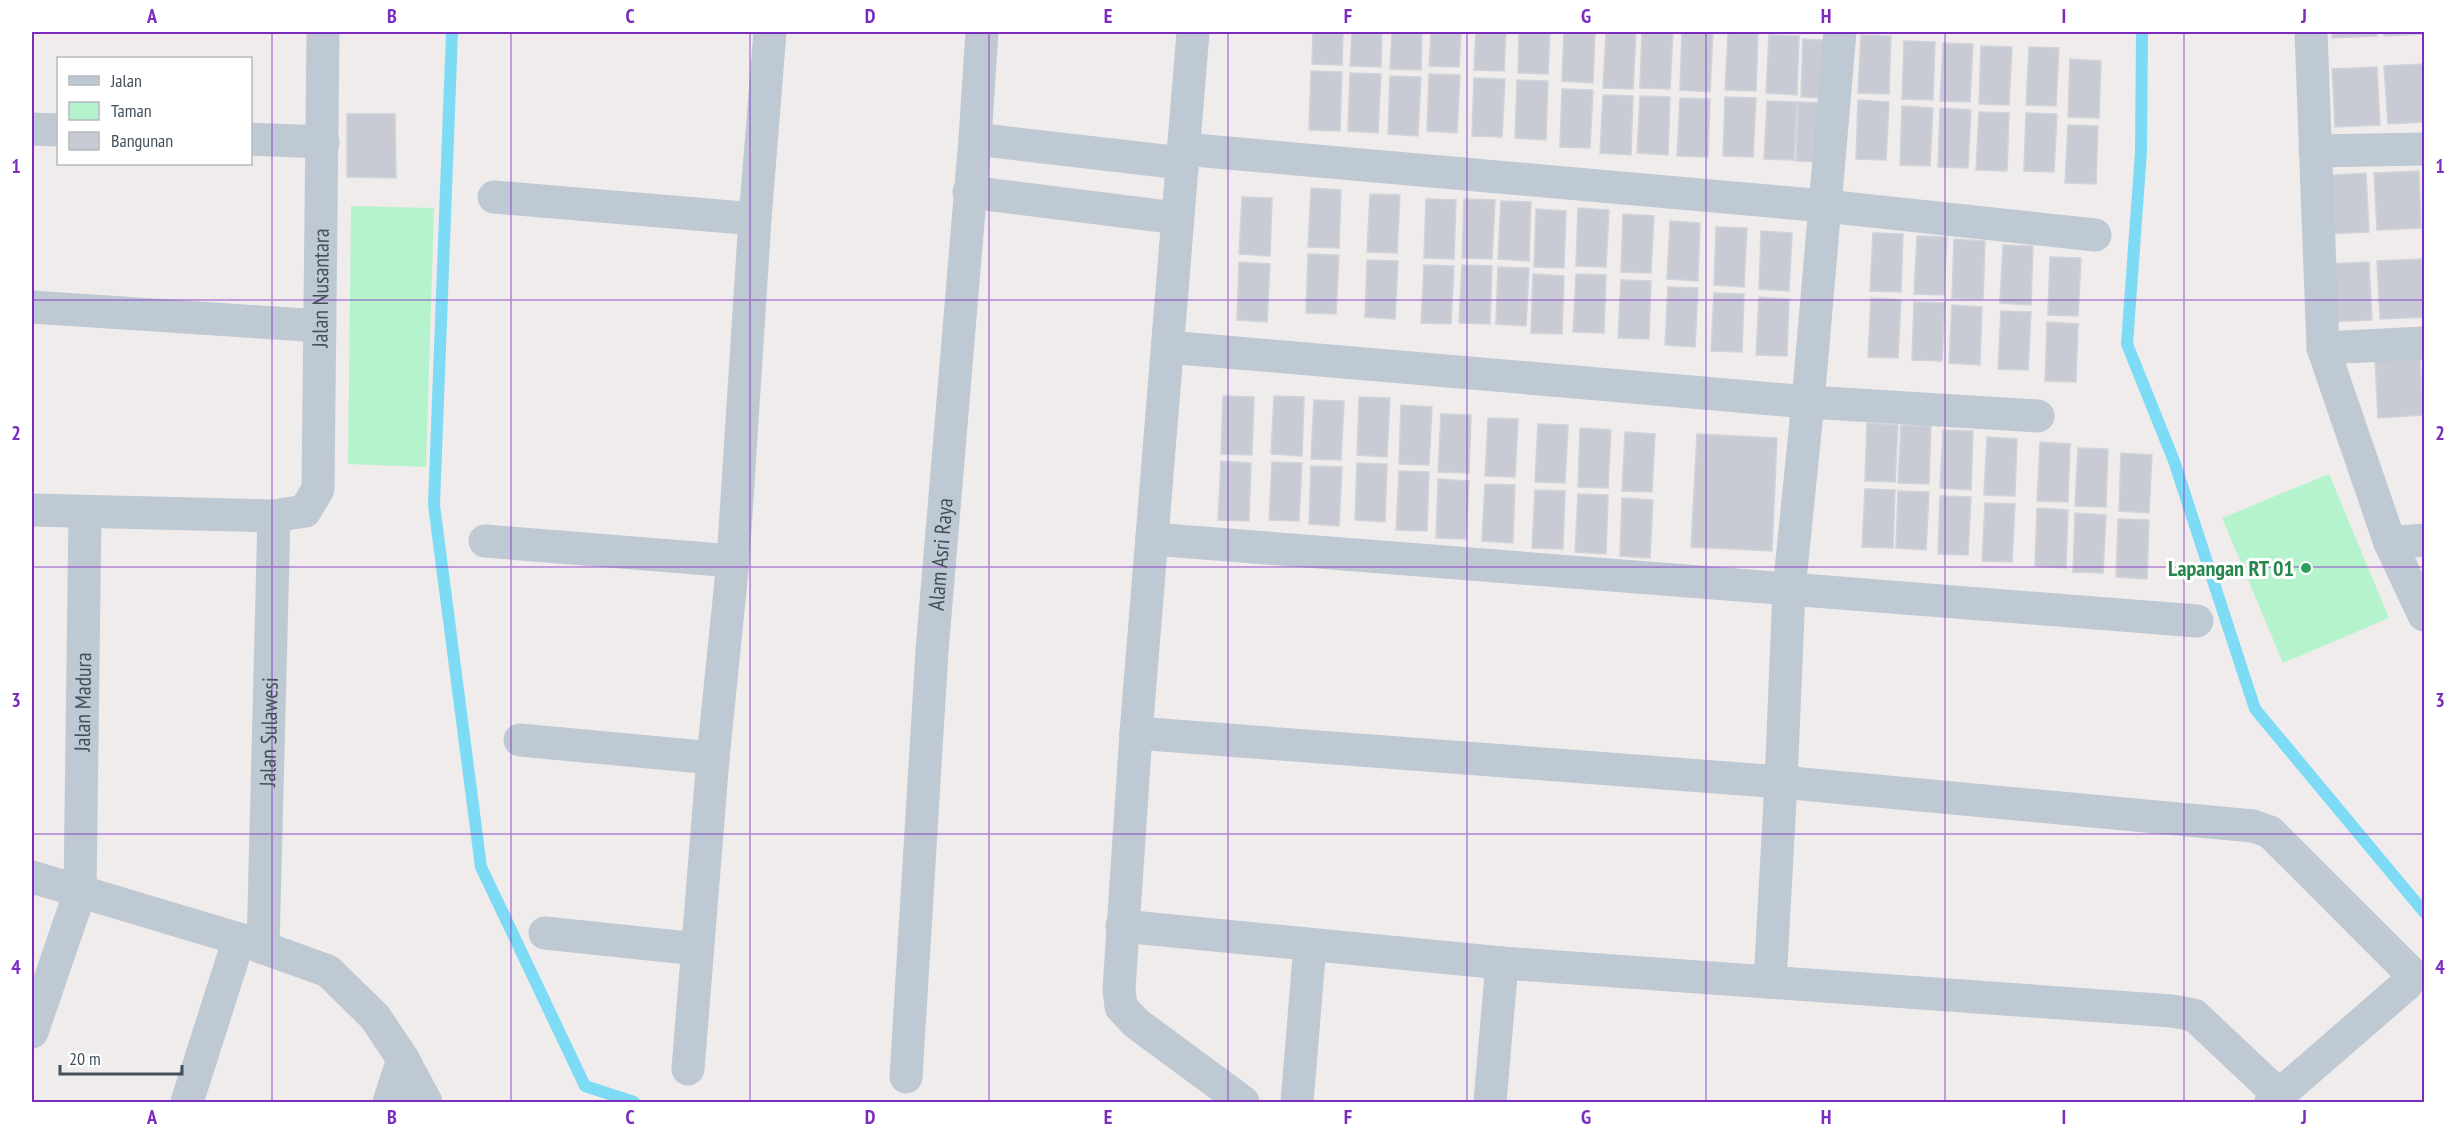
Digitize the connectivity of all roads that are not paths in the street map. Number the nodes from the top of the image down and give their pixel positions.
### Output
1 (323, 32) edge
2 (770, 32) edge
3 (982, 32) edge
4 (1193, 32) edge
5 (1840, 32) edge
6 (2311, 32) edge
7 (32, 129) edge
8 (57, 130) edge
9 (252, 139) edge
10 (975, 139) junction
11 (323, 142) junction
12 (2424, 149) edge
13 (2315, 151) junction
14 (1182, 156) junction
15 (969, 192) junction
16 (494, 197) dead end
17 (1825, 206) junction
18 (1177, 218) junction
19 (754, 219) junction
20 (2095, 235) dead end
21 (32, 307) edge
22 (320, 326) junction
23 (2424, 343) edge
24 (1168, 347) junction
25 (2322, 348) junction
26 (1809, 402) junction
27 (2038, 416) dead end
28 (32, 510) edge
29 (85, 512) junction
30 (274, 516) junction
31 (1152, 539) junction
32 (2424, 540) edge
33 (485, 541) dead end
34 (2390, 543) junction
35 (733, 561) junction
36 (1789, 590) junction
37 (2424, 615) edge
38 (2197, 621) dead end
39 (1136, 733) junction
40 (520, 740) dead end
41 (713, 758) junction
42 (1781, 782) junction
43 (32, 877) edge
44 (80, 892) junction
45 (1122, 926) junction
46 (545, 933) dead end
47 (251, 944) junction
48 (1310, 945) junction
49 (697, 949) junction
50 (1502, 963) junction
51 (1770, 982) junction
52 (32, 1032) edge
53 (403, 1059) junction
54 (688, 1069) dead end
55 (906, 1077) dead end
56 (2275, 1099) edge
57 (187, 1102) edge
58 (389, 1102) edge
59 (426, 1102) edge
60 (1243, 1102) edge
61 (1297, 1102) edge
62 (1490, 1102) edge

1 - 11 street, Jalan Nusantara
2 - 19 street
3 - 10 street, Alam Asri Raya
4 - 14 street
5 - 17 street
6 - 13 street
7 - 8 street
9 - 11 street
10 - 14 street
10 - 15 street, Alam Asri Raya
11 - 22 street, Jalan Nusantara
12 - 13 street
13 - 25 street
14 - 17 street
14 - 18 street
15 - 18 street
15 - 55 street, Alam Asri Raya
16 - 19 street
17 - 20 street
17 - 26 street
18 - 24 street
19 - 35 street
21 - 22 street
22 - 30 street, Jalan Nusantara
23 - 25 street
24 - 26 street
24 - 31 street
25 - 34 street
26 - 27 street
26 - 36 street
28 - 29 street
29 - 30 street
29 - 44 street, Jalan Madura
30 - 47 street, Jalan Sulawesi
31 - 36 street
31 - 39 street
32 - 34 street
33 - 35 street
34 - 37 street
35 - 41 street
36 - 38 street
36 - 42 street
39 - 42 street
39 - 45 street
40 - 41 street
41 - 49 street
42 - 51 street
42 - 56 street
43 - 44 street
44 - 47 street
44 - 52 street, Jalan Madura
45 - 48 street
45 - 60 street
46 - 49 street
47 - 53 street
47 - 57 street, Jalan Sulawesi
48 - 50 street
48 - 61 street
49 - 54 street
50 - 51 street
50 - 62 street
51 - 56 street
53 - 58 street
53 - 59 street

